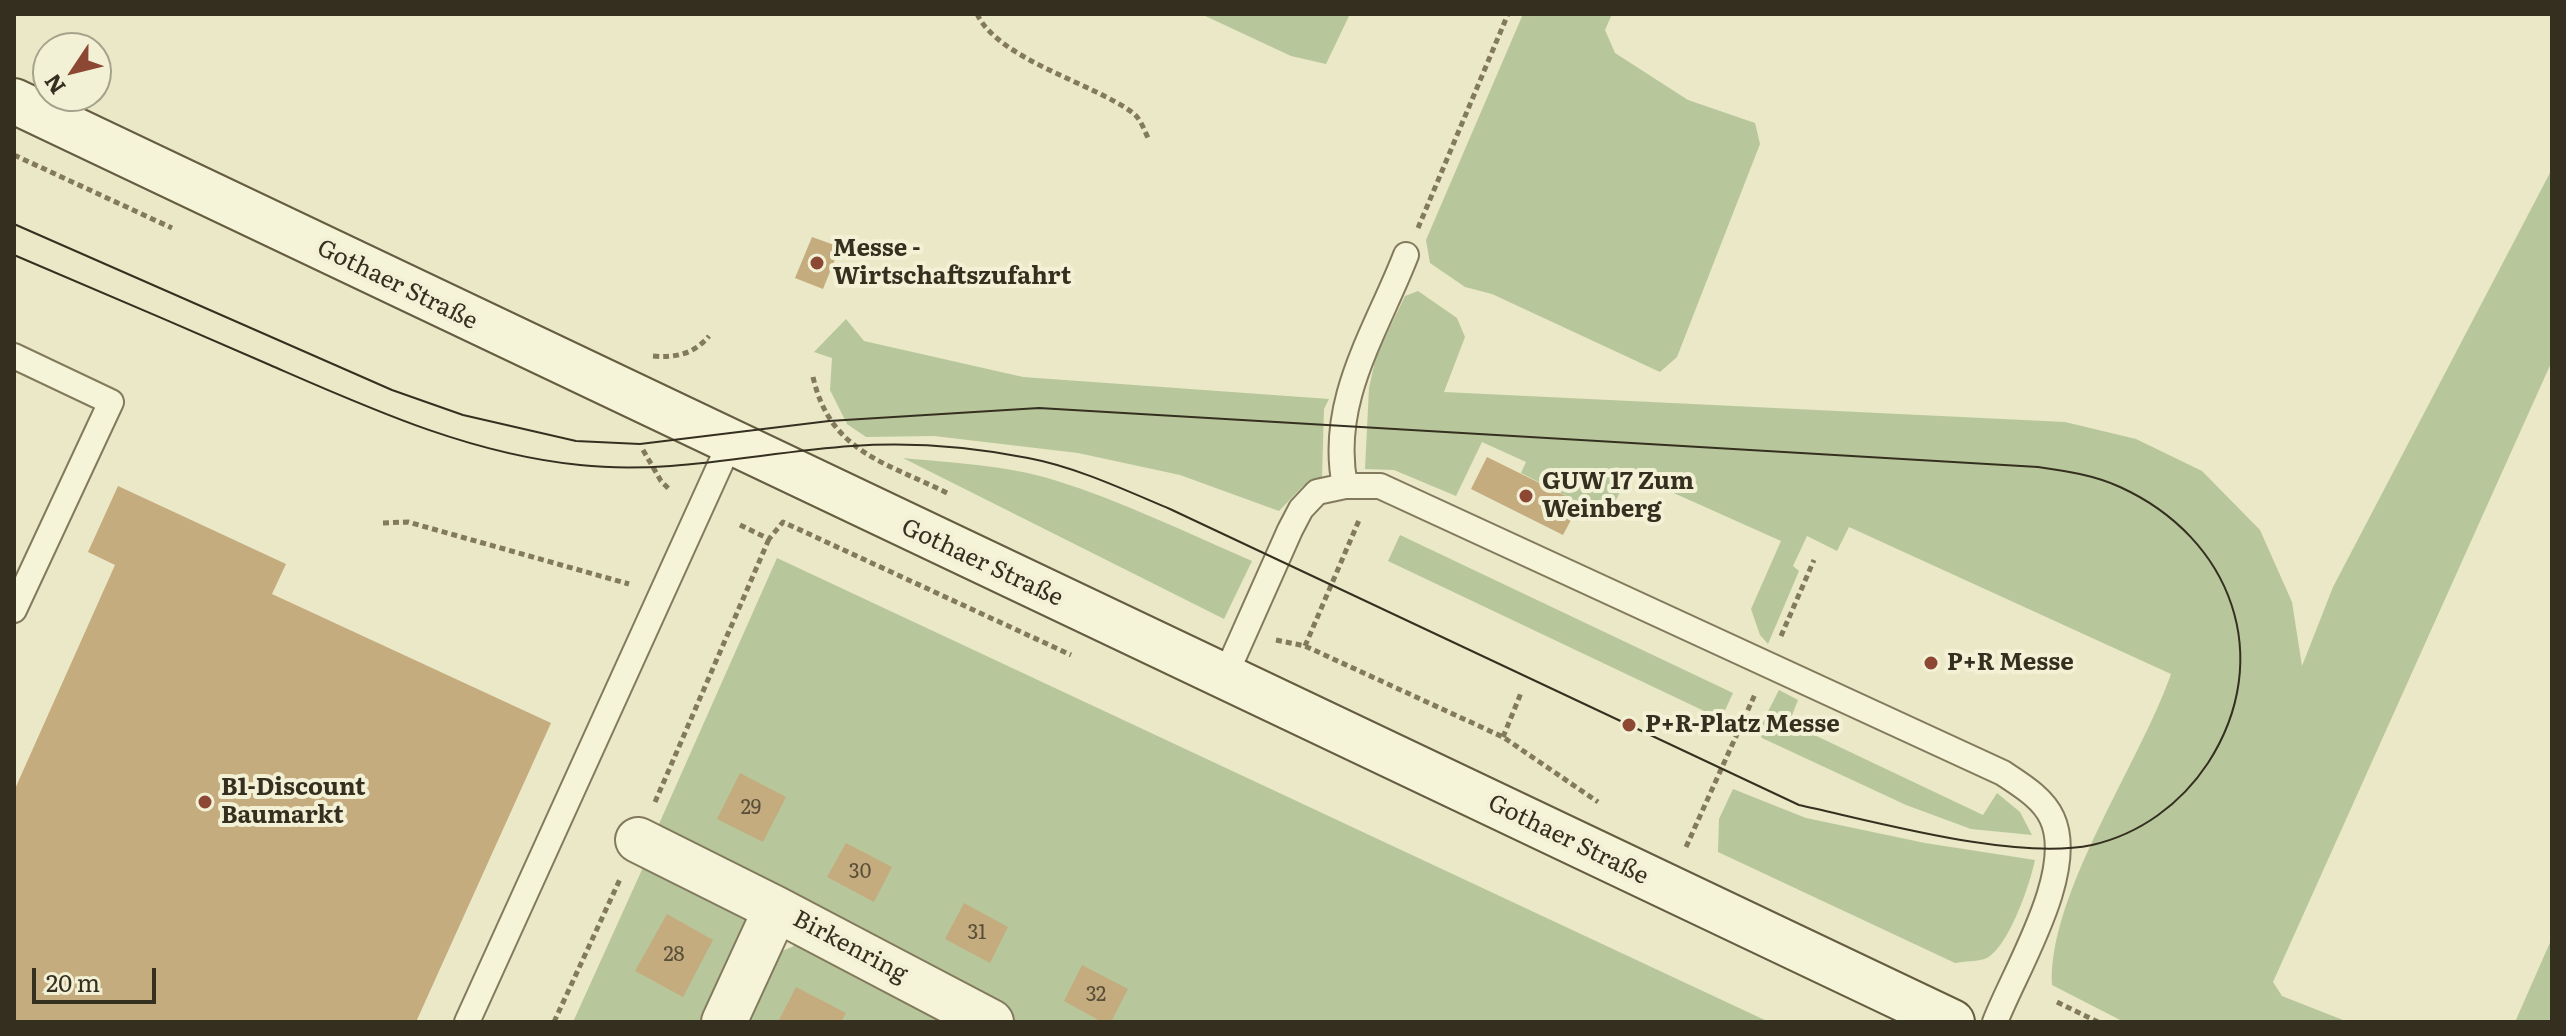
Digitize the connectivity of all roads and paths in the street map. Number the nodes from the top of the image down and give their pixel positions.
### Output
1 (977, 14) edge
2 (1508, 14) edge
3 (14, 101) edge
4 (1149, 140) dead end
5 (1406, 255) joint
6 (14, 356) edge
7 (730, 443) junction
8 (1345, 486) junction
9 (1372, 515) dead end
10 (383, 523) dead end
11 (769, 539) dead end
12 (1814, 560) dead end
13 (634, 586) dead end
14 (14, 610) edge
15 (1305, 646) dead end
16 (1768, 664) junction
17 (1225, 676) junction
18 (1742, 684) dead end
19 (1756, 691) junction
20 (1521, 693) dead end
21 (1503, 737) dead end
22 (638, 840) junction
23 (1686, 848) dead end
24 (776, 909) junction
25 (2057, 1002) dead end
26 (467, 1022) edge
27 (554, 1022) edge
28 (724, 1022) edge
29 (991, 1022) edge
30 (1952, 1022) edge
31 (1995, 1022) edge
32 (2098, 1022) edge

1 - 4 path
2 - 5 path
3 - 7 main road, Gothaer Straße
5 - 8 lane
6 - 14 lane
7 - 17 main road, Gothaer Straße
7 - 26 lane
8 - 16 lane
8 - 17 lane
9 - 15 path
10 - 13 path
11 - 22 path
12 - 16 path
16 - 19 path
16 - 31 lane
17 - 30 main road, Gothaer Straße
18 - 19 path
19 - 23 path
20 - 21 path
22 - 24 main road
22 - 27 path
24 - 28 main road, Birkenring
24 - 29 main road, Birkenring
25 - 32 path

